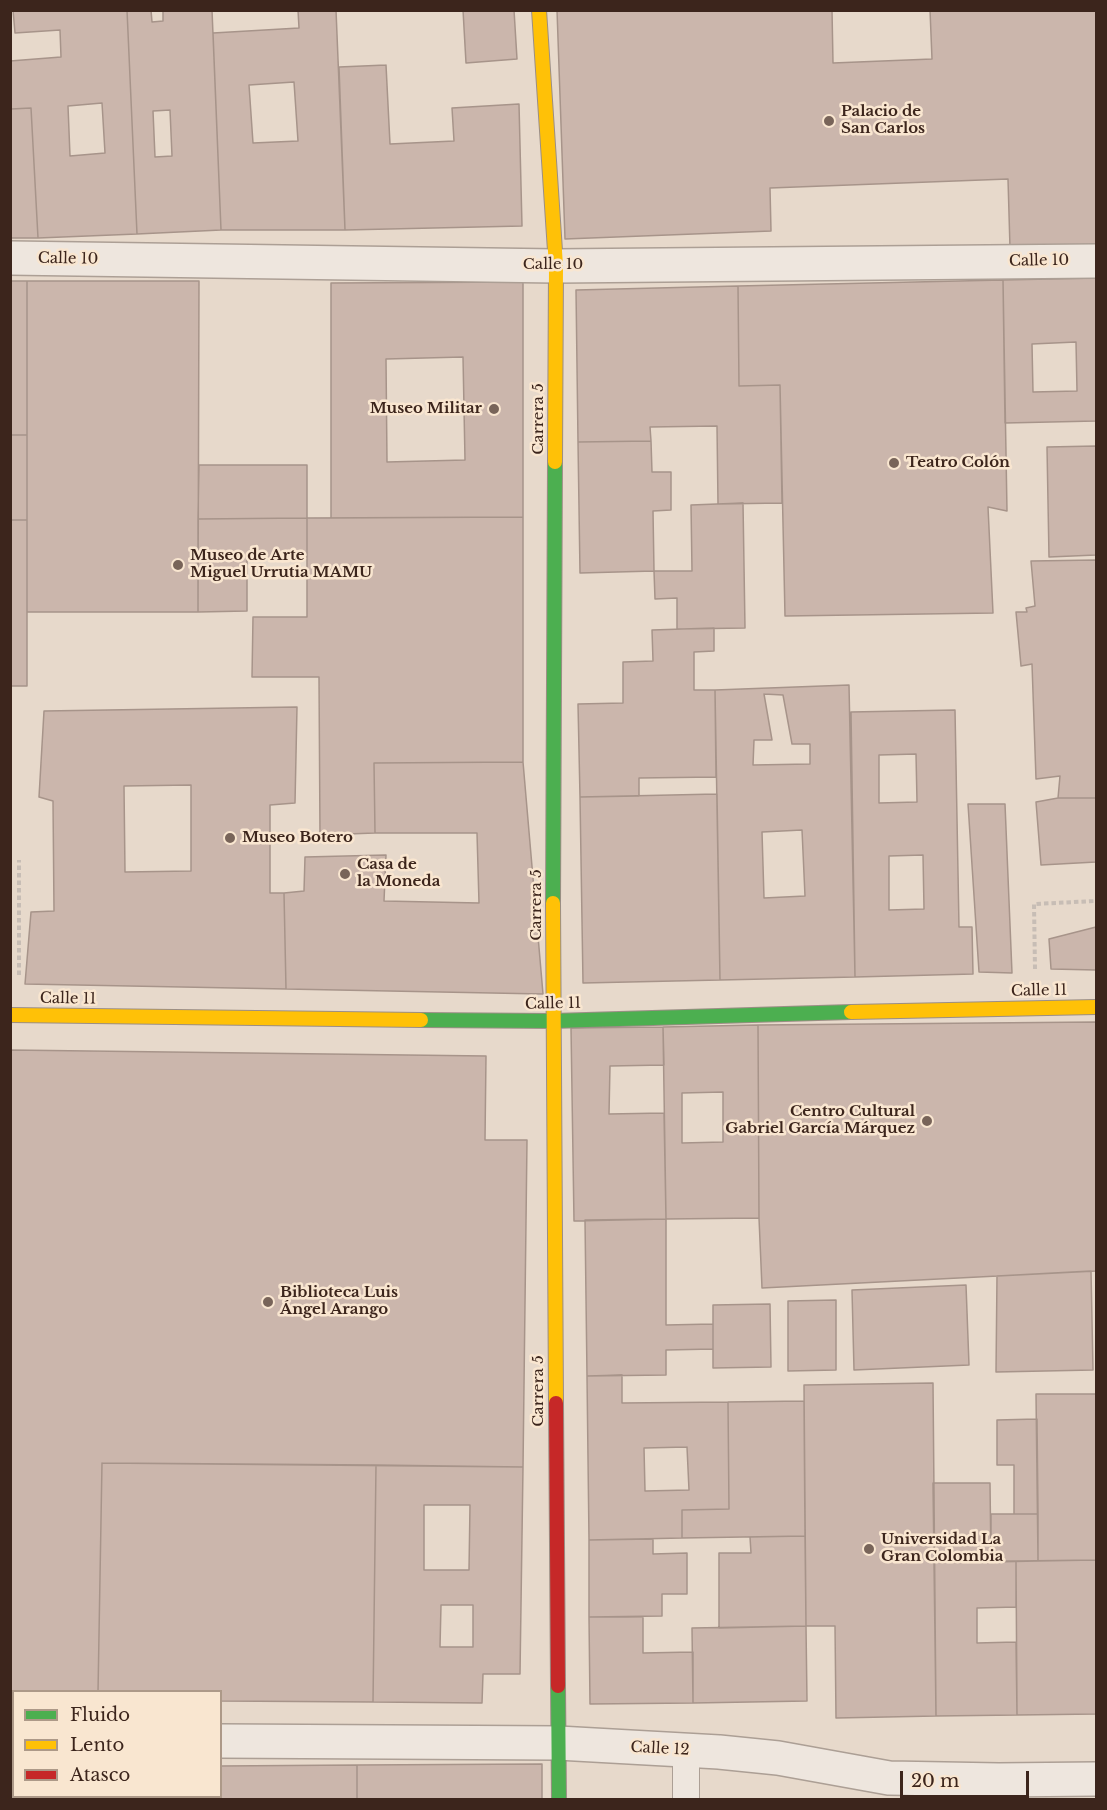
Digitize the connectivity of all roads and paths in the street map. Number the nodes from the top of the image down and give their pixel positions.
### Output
1 (539, 10) edge
2 (10, 258) edge
3 (1096, 261) edge
4 (556, 266) junction
5 (19, 860) dead end
6 (1096, 901) edge
7 (19, 985) dead end
8 (1036, 1007) junction
9 (1096, 1007) edge
10 (10, 1015) edge
11 (553, 1021) junction
12 (222, 1741) edge
13 (558, 1743) junction
14 (686, 1750) junction
15 (1096, 1779) edge
16 (559, 1800) edge
17 (686, 1800) edge

1 - 4 street, Carrera 5
2 - 4 street, Calle 10
3 - 4 street, Calle 10
4 - 11 street, Carrera 5
5 - 7 path
6 - 8 path
8 - 9 street, Calle 11
8 - 11 street, Calle 11
10 - 11 street, Calle 11
11 - 13 street, Carrera 5
12 - 13 street, Calle 12
13 - 14 street, Calle 12
13 - 16 street, Carrera 5
14 - 15 street, Calle 12
14 - 17 lane

